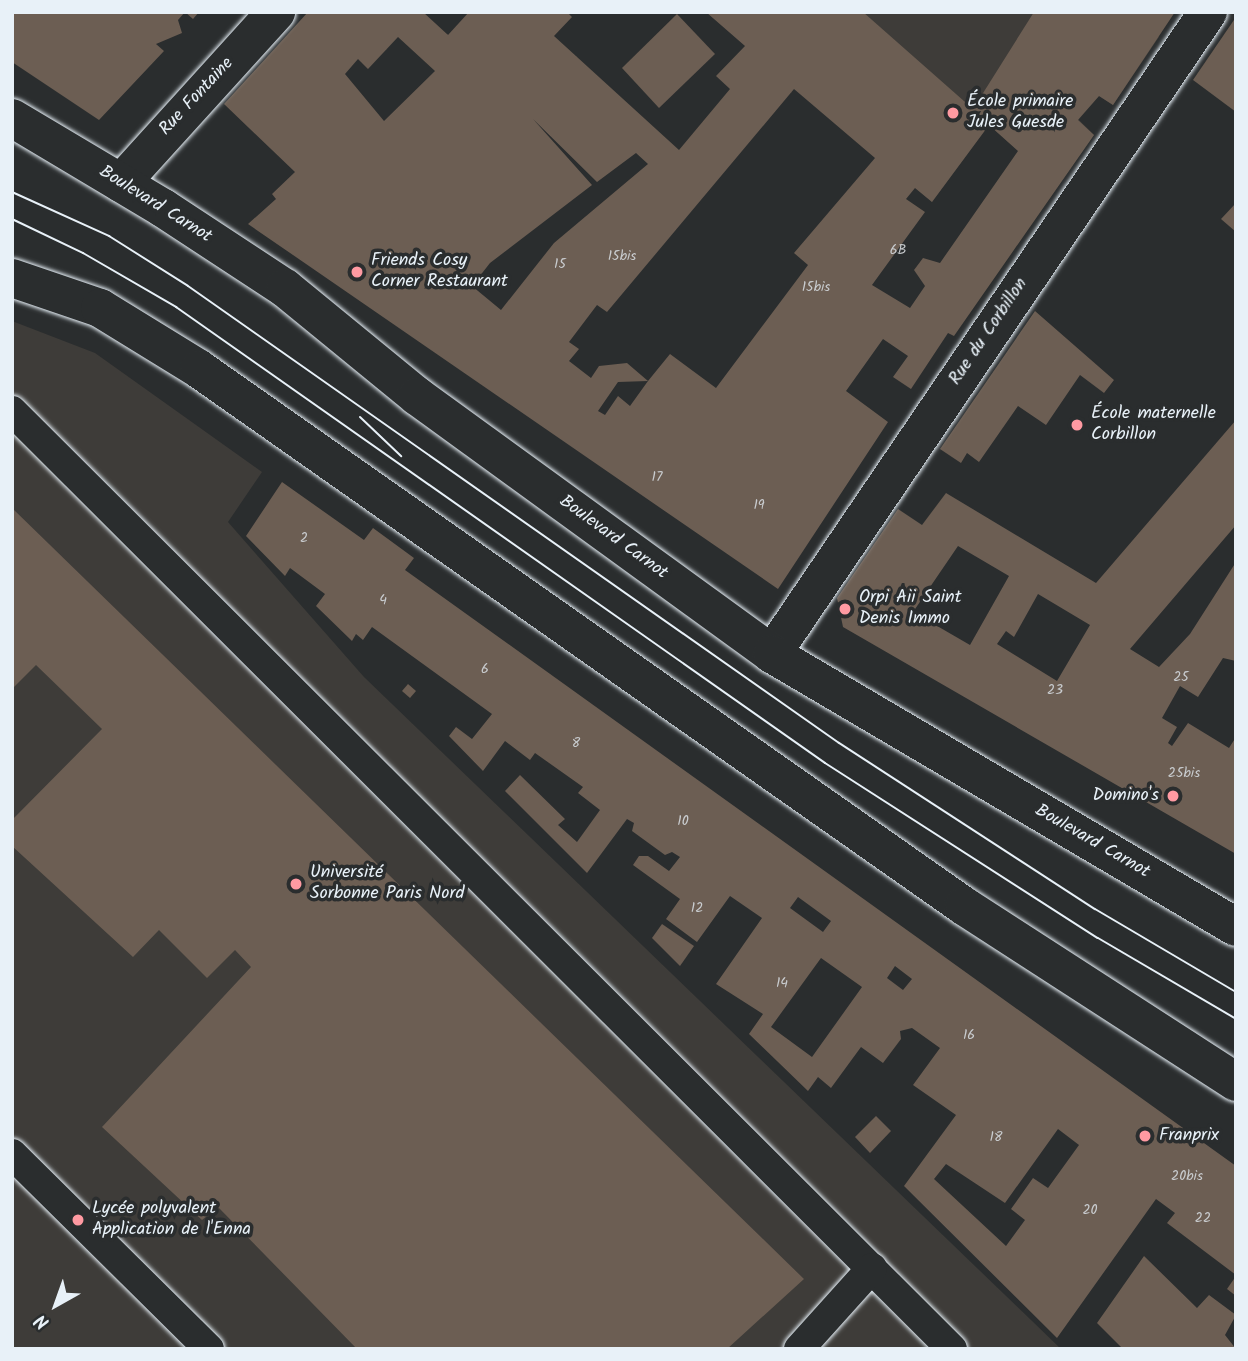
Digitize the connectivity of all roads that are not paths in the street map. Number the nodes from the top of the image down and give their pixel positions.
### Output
1 (276, 12) edge
2 (1208, 12) edge
3 (12, 118) edge
4 (121, 183) junction
5 (12, 278) edge
6 (12, 411) edge
7 (772, 654) junction
8 (1236, 927) edge
9 (1236, 1082) edge
10 (12, 1154) edge
11 (872, 1268) junction
12 (806, 1345) edge
13 (209, 1349) edge
14 (953, 1349) edge

1 - 4 street, Rue Fontaine
2 - 7 street, Rue du Corbillon
3 - 4 street, Boulevard Carnot
4 - 7 street, Boulevard Carnot
5 - 9 street
6 - 11 lane
7 - 8 street, Boulevard Carnot
10 - 13 lane
11 - 12 lane
11 - 14 lane

